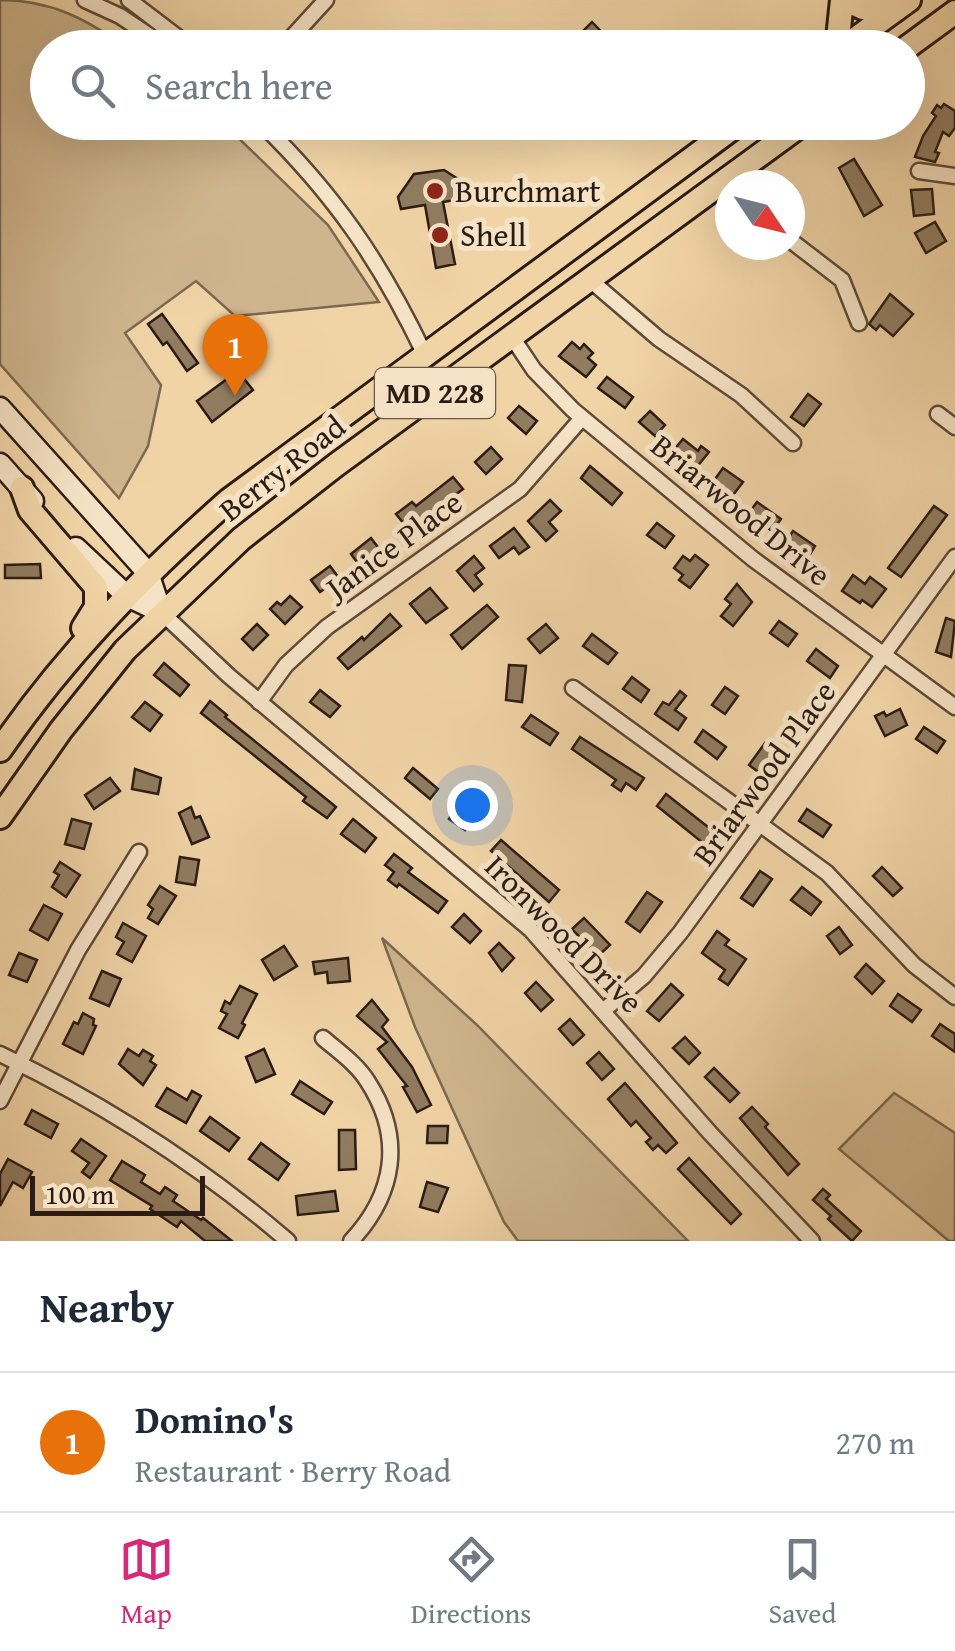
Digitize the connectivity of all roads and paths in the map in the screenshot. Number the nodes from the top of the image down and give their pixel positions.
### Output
1 (84, 0) edge
2 (128, 0) edge
3 (326, 0) edge
4 (844, 0) edge
5 (902, 5) edge
6 (955, 12) edge
7 (141, 30) edge
8 (168, 30) edge
9 (298, 30) edge
10 (842, 30) edge
11 (866, 30) edge
12 (925, 34) edge
13 (278, 140) edge
14 (716, 140) edge
15 (784, 140) edge
16 (749, 170) edge
17 (919, 171) dead end
18 (955, 176) edge
19 (653, 187) junction
20 (715, 197) edge
21 (805, 252) edge
22 (590, 280) junction
23 (858, 323) dead end
24 (512, 338) junction
25 (426, 354) junction
26 (0, 408) edge
27 (938, 414) dead end
28 (582, 418) junction
29 (955, 427) edge
30 (793, 443) dead end
31 (0, 464) edge
32 (22, 488) junction
33 (955, 557) edge
34 (148, 573) junction
35 (127, 596) junction
36 (161, 612) junction
37 (884, 656) junction
38 (48, 683) junction
39 (572, 688) dead end
40 (260, 702) junction
41 (955, 707) edge
42 (0, 750) edge
43 (0, 817) edge
44 (762, 825) junction
45 (139, 852) dead end
46 (955, 997) edge
47 (604, 1010) junction
48 (323, 1038) dead end
49 (0, 1054) edge
50 (19, 1063) junction
51 (0, 1101) edge
52 (288, 1241) edge
53 (352, 1241) edge
54 (812, 1241) edge

1 - 7 street
2 - 8 street
3 - 9 street
4 - 5 highway
4 - 10 highway
5 - 11 highway
6 - 12 highway
13 - 25 street
14 - 19 highway, Berry Road / MD 228
15 - 16 highway, Berry Road / MD 228
17 - 18 street
19 - 24 highway
19 - 25 highway, Berry Road / MD 228
20 - 22 highway, Berry Road / MD 228
21 - 23 street
22 - 24 highway, Berry Road / MD 228
22 - 30 street
24 - 28 street, Briarwood Drive
24 - 36 highway, Berry Road / MD 228
25 - 34 highway, Berry Road / MD 228
26 - 34 main road
27 - 29 street
28 - 37 street, Briarwood Drive
28 - 40 street, Janice Place
31 - 32 main road
32 - 35 main road
32 - 38 highway
33 - 37 street, Briarwood Place
34 - 35 highway, Berry Road / MD 228
34 - 36 main road
35 - 36 main road
35 - 38 highway, Berry Road / MD 228
36 - 40 street, Ironwood Drive
36 - 43 highway, Berry Road / MD 228
37 - 41 street, Briarwood Drive
37 - 44 street, Briarwood Place
38 - 42 highway, Berry Road / MD 228
39 - 44 street
40 - 47 street, Ironwood Drive
44 - 46 street
44 - 47 street, Briarwood Place
45 - 50 street
47 - 54 street, Ironwood Drive
48 - 53 street
49 - 50 street
50 - 51 street
50 - 52 street

